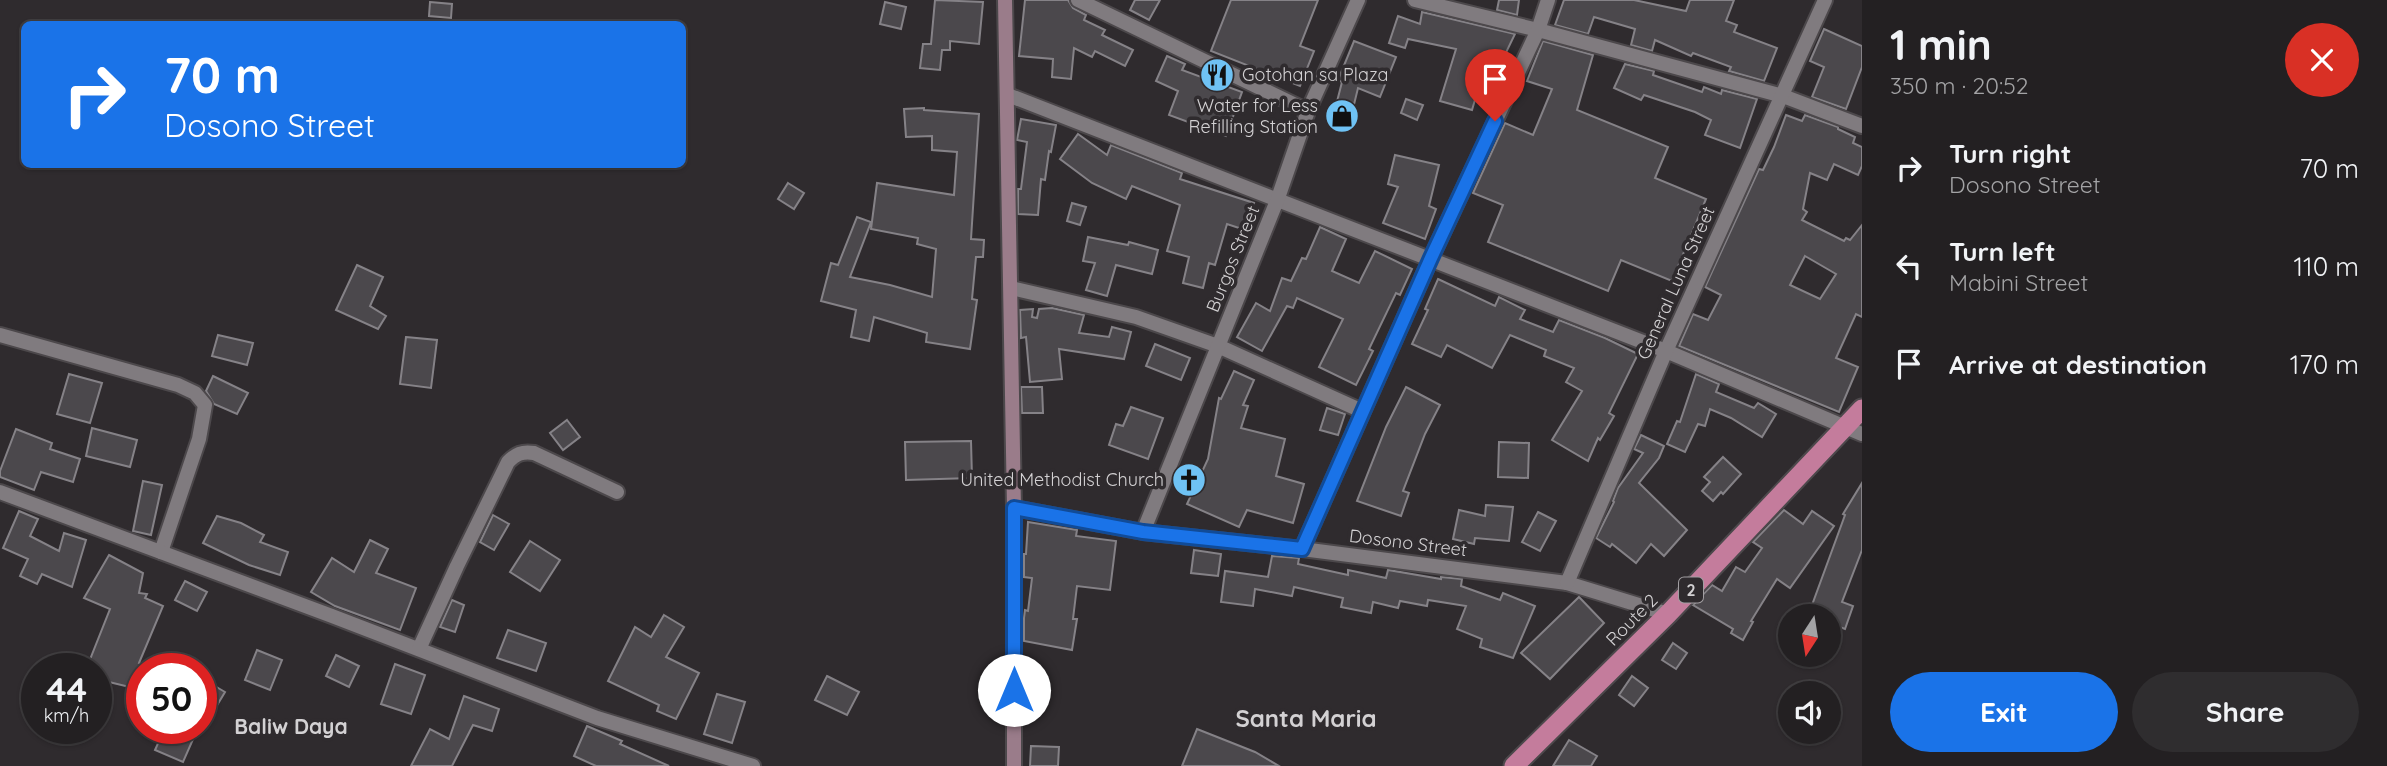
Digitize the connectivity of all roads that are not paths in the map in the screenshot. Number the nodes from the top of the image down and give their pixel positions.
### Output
1 (1005, 0) edge
2 (1077, 0) edge
3 (1357, 0) edge
4 (1415, 0) edge
5 (1548, 0) edge
6 (1825, 0) edge
7 (1538, 30) junction
8 (1007, 95) junction
9 (1783, 96) junction
10 (1308, 111) junction
11 (1862, 126) edge
12 (1278, 198) junction
13 (1431, 258) junction
14 (1011, 288) junction
15 (0, 335) edge
16 (1218, 346) junction
17 (1666, 351) junction
18 (1862, 409) edge
19 (1363, 411) junction
20 (1854, 430) edge
21 (0, 492) edge
22 (617, 492) dead end
23 (1014, 508) junction
24 (1143, 532) junction
25 (1302, 549) junction
26 (162, 552) junction
27 (1567, 583) junction
28 (1668, 614) junction
29 (419, 649) junction
30 (753, 766) edge
31 (1014, 766) edge
32 (1514, 766) edge

1 - 8 main road
2 - 10 street
3 - 10 street, Burgos Street
4 - 7 street
5 - 7 street
6 - 9 street, General Luna Street
7 - 9 street
7 - 13 street
8 - 12 street
8 - 14 main road
9 - 11 street
9 - 17 street, General Luna Street
10 - 12 street, Burgos Street
12 - 13 street
12 - 16 street, Burgos Street
13 - 17 street
13 - 19 street
14 - 16 street
14 - 23 main road
15 - 26 street
16 - 19 street
16 - 24 street, Burgos Street
17 - 20 street
17 - 27 street, General Luna Street
18 - 20 highway, Route 2 / 2
19 - 25 street
20 - 28 highway, Route 2 / 2
21 - 26 street
22 - 29 street
23 - 24 street, Dosono Street
23 - 31 main road
24 - 25 street, Dosono Street
25 - 27 street, Dosono Street
26 - 29 street
27 - 28 street, Dosono Street
28 - 32 highway, Route 2 / 2
29 - 30 street

